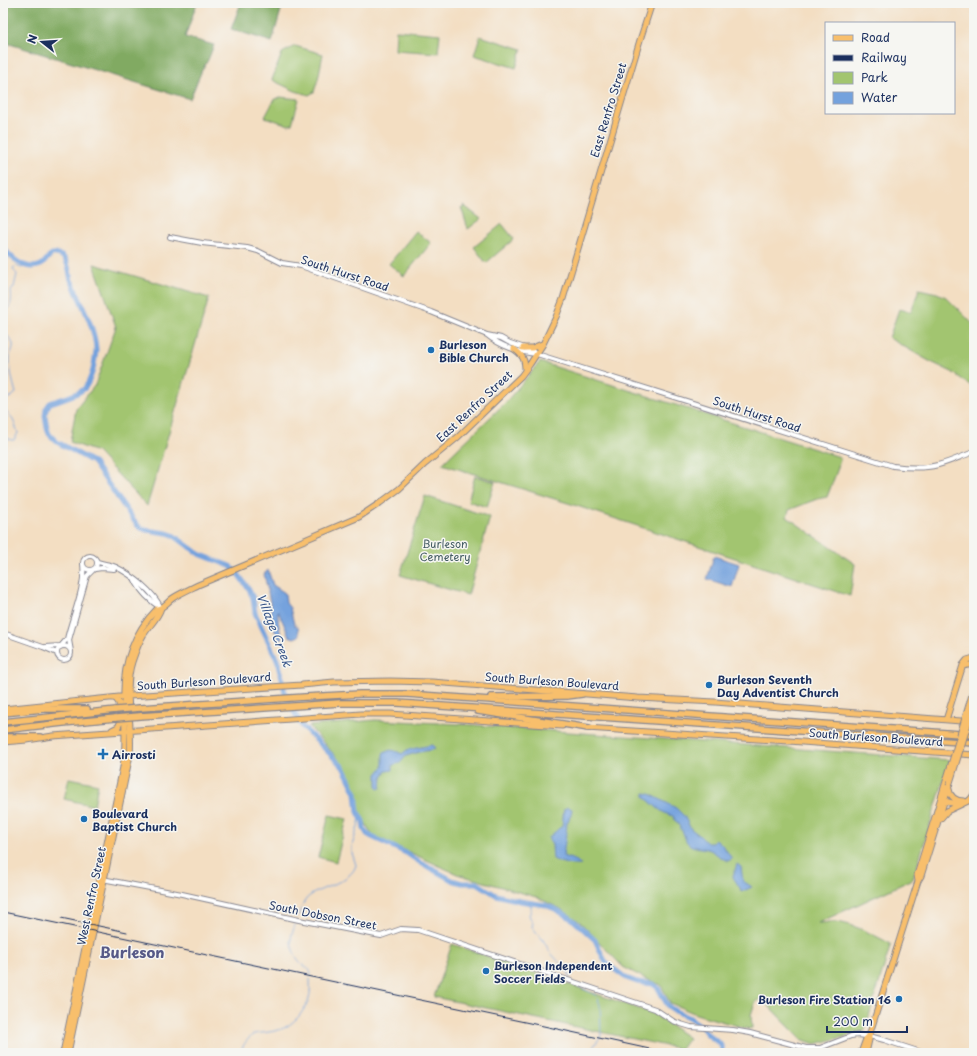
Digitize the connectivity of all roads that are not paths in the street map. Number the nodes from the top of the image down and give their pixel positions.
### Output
1 (652, 3) edge
2 (170, 237) dead end
3 (487, 335) junction
4 (543, 344) junction
5 (523, 348) junction
6 (514, 349) junction
7 (537, 354) junction
8 (525, 370) junction
9 (974, 452) edge
10 (98, 562) junction
11 (83, 564) junction
12 (93, 570) junction
13 (120, 570) junction
14 (161, 608) junction
15 (3, 633) edge
16 (134, 643) junction
17 (61, 646) junction
18 (43, 647) junction
19 (71, 651) junction
20 (56, 653) junction
21 (974, 658) edge
22 (974, 661) edge
23 (974, 665) edge
24 (131, 666) junction
25 (963, 666) junction
26 (974, 688) edge
27 (582, 694) junction
28 (126, 696) junction
29 (449, 697) junction
30 (113, 698) junction
31 (974, 705) edge
32 (446, 706) junction
33 (3, 709) edge
34 (116, 710) junction
35 (3, 713) edge
36 (946, 720) junction
37 (3, 722) edge
38 (974, 722) edge
39 (589, 728) junction
40 (3, 730) edge
41 (128, 730) junction
42 (110, 731) junction
43 (974, 735) edge
44 (3, 737) edge
45 (40, 737) junction
46 (3, 742) edge
47 (974, 743) edge
48 (974, 755) edge
49 (947, 785) junction
50 (974, 794) edge
51 (970, 799) junction
52 (942, 801) junction
53 (964, 803) junction
54 (936, 828) junction
55 (102, 879) junction
56 (918, 881) junction
57 (868, 1036) junction
58 (63, 1053) edge
59 (68, 1053) edge
60 (861, 1053) edge
61 (866, 1053) edge
62 (924, 1053) edge

1 - 4 main road, East Renfro Street
2 - 3 street, South Hurst Road
3 - 5 street, South Hurst Road
3 - 6 street, South Hurst Road
4 - 5 main road
4 - 7 main road, East Renfro Street
5 - 7 street, South Hurst Road
6 - 7 street, South Hurst Road
6 - 8 main road
7 - 8 main road, East Renfro Street
7 - 9 street, South Hurst Road
8 - 14 main road, East Renfro Street
10 - 11 street
10 - 12 street
10 - 13 street
11 - 12 street
11 - 17 street
12 - 13 street
12 - 19 street
13 - 14 street
14 - 16 main road, East Renfro Street
14 - 24 main road, East Renfro Street
15 - 18 street
16 - 24 main road
16 - 28 main road, East Renfro Street
17 - 18 street
17 - 19 street
17 - 20 street
18 - 20 street
19 - 20 street
21 - 25 main road
22 - 25 main road
23 - 25 main road
24 - 28 main road, East Renfro Street
25 - 36 main road
26 - 49 main road, bridge
27 - 28 main road, South Burleson Boulevard
27 - 29 highway
27 - 36 main road, South Burleson Boulevard
28 - 30 main road, South Burleson Boulevard
28 - 41 main road, West Renfro Street
29 - 34 highway, bridge
29 - 43 highway
30 - 33 main road, South Burleson Boulevard
30 - 42 main road
31 - 49 main road, bridge
32 - 39 highway
32 - 40 highway, bridge
32 - 47 highway
34 - 35 highway
34 - 37 highway
36 - 38 main road, South Burleson Boulevard
39 - 41 main road, South Burleson Boulevard
39 - 48 main road, South Burleson Boulevard
41 - 42 main road, South Burleson Boulevard
41 - 55 main road, West Renfro Street
42 - 45 main road, South Burleson Boulevard
44 - 45 highway
45 - 46 main road, South Burleson Boulevard
49 - 51 main road
49 - 52 main road
50 - 51 main road
51 - 53 main road
52 - 53 main road
52 - 54 main road
52 - 56 main road
53 - 54 main road
54 - 56 main road
55 - 57 street, South Dobson Street
55 - 58 main road, West Renfro Street
55 - 59 main road, West Renfro Street
56 - 57 main road
57 - 60 main road
57 - 61 main road
57 - 62 street, South Dobson Street

